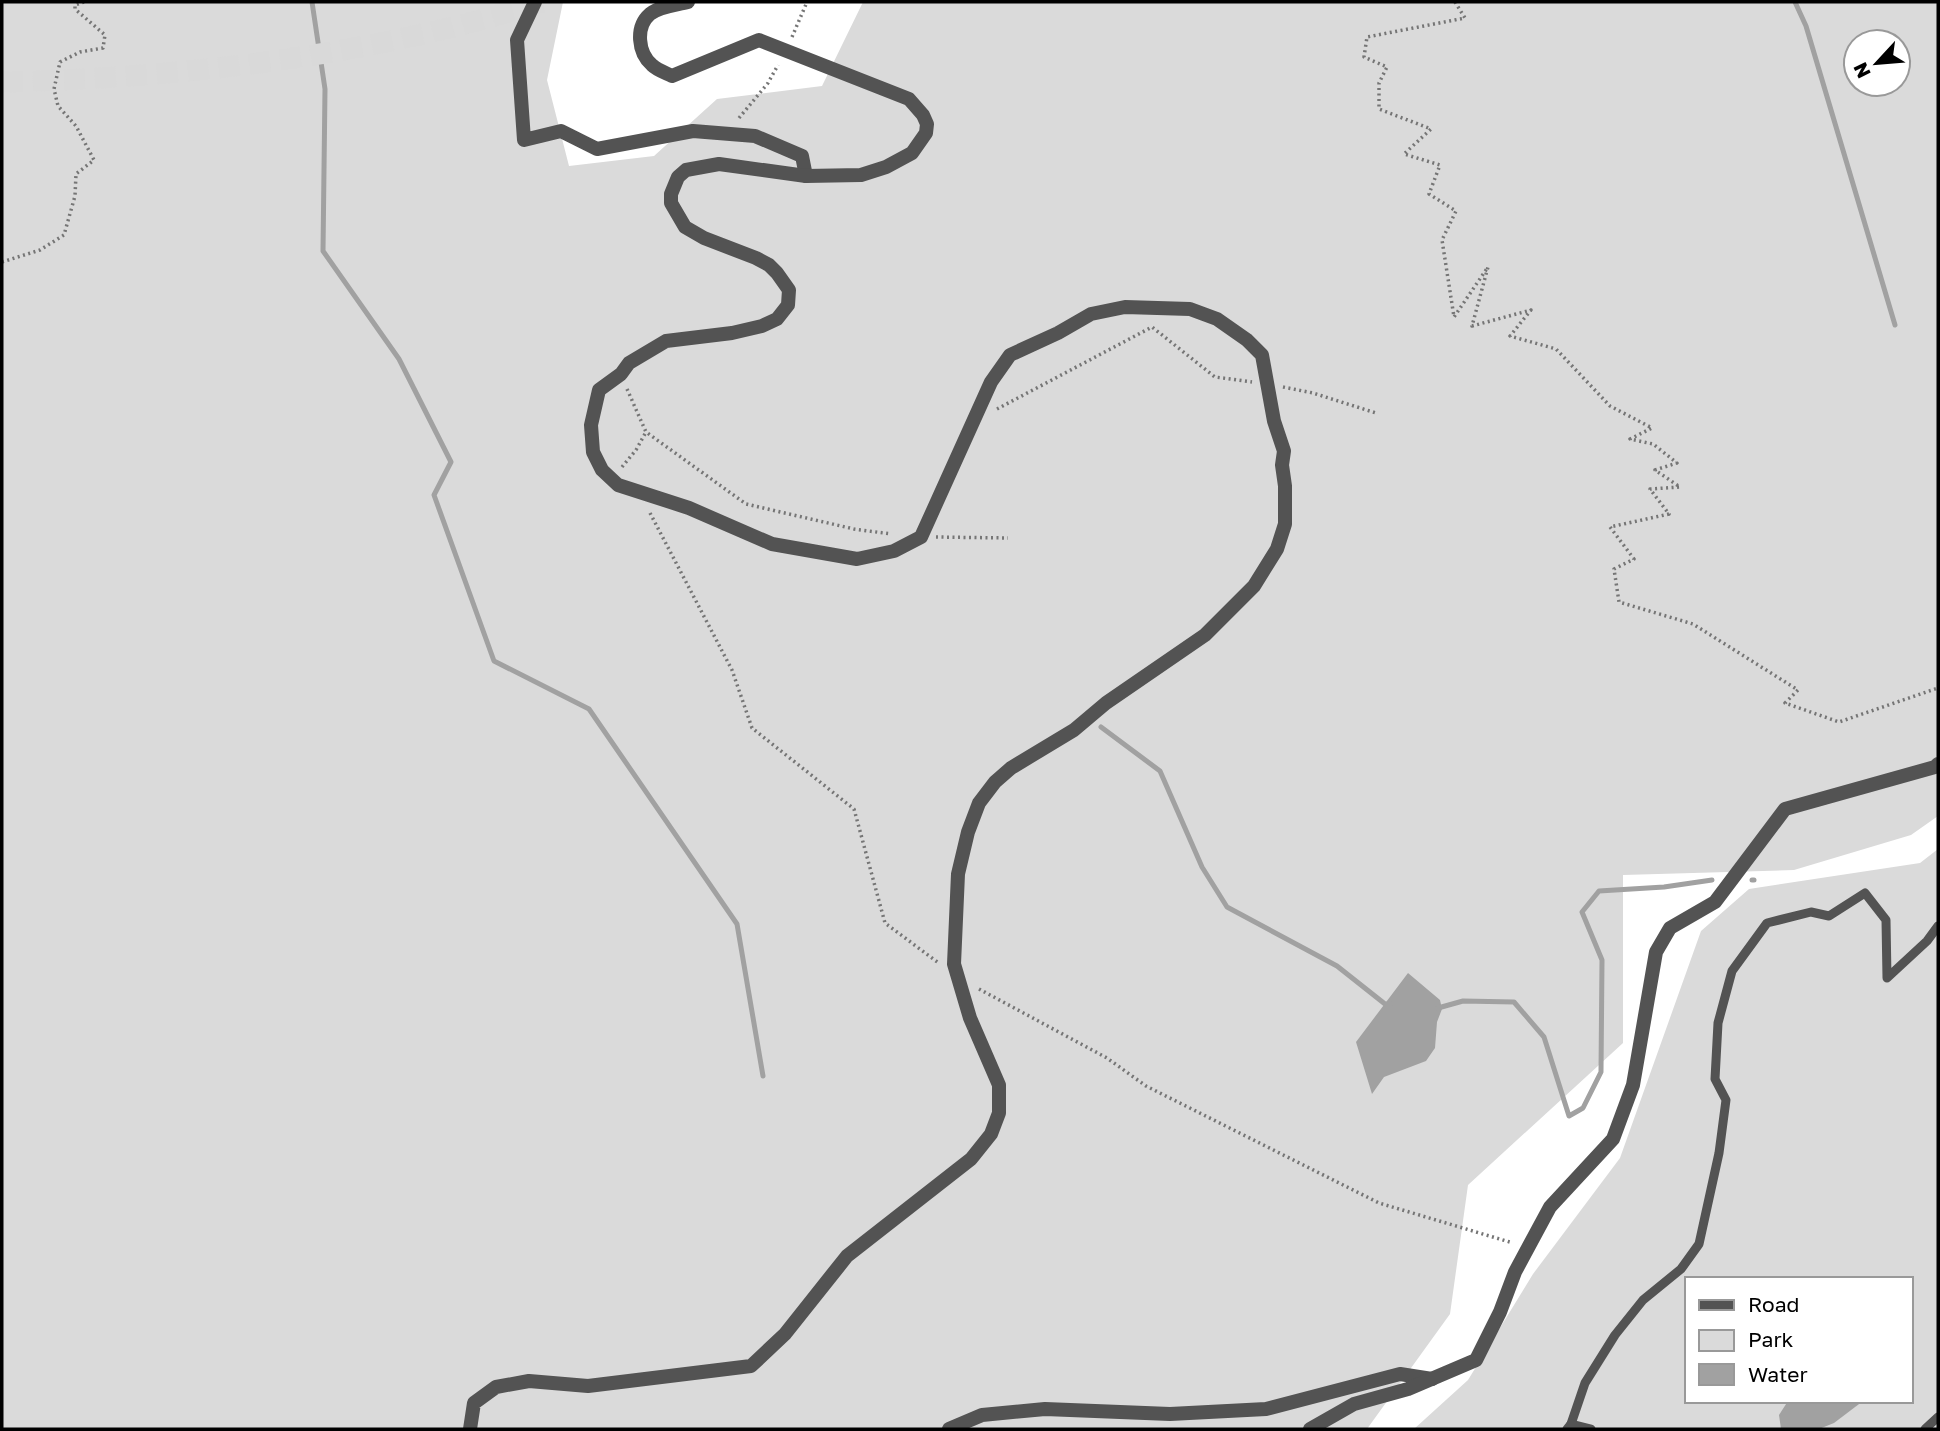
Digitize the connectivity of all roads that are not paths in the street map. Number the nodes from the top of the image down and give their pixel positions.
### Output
1 (535, 2) edge
2 (688, 2) edge
3 (806, 176) junction
4 (1938, 764) edge
5 (1938, 926) edge
6 (1433, 1380) junction
7 (1938, 1418) edge
8 (1569, 1427) edge
9 (470, 1429) edge
10 (949, 1429) edge
11 (1310, 1429) edge
12 (1591, 1429) edge
13 (1925, 1429) edge

1 - 3 street
2 - 3 street
3 - 9 street
4 - 6 street
5 - 8 lane
6 - 10 street
6 - 11 street
7 - 13 lane
8 - 12 lane

